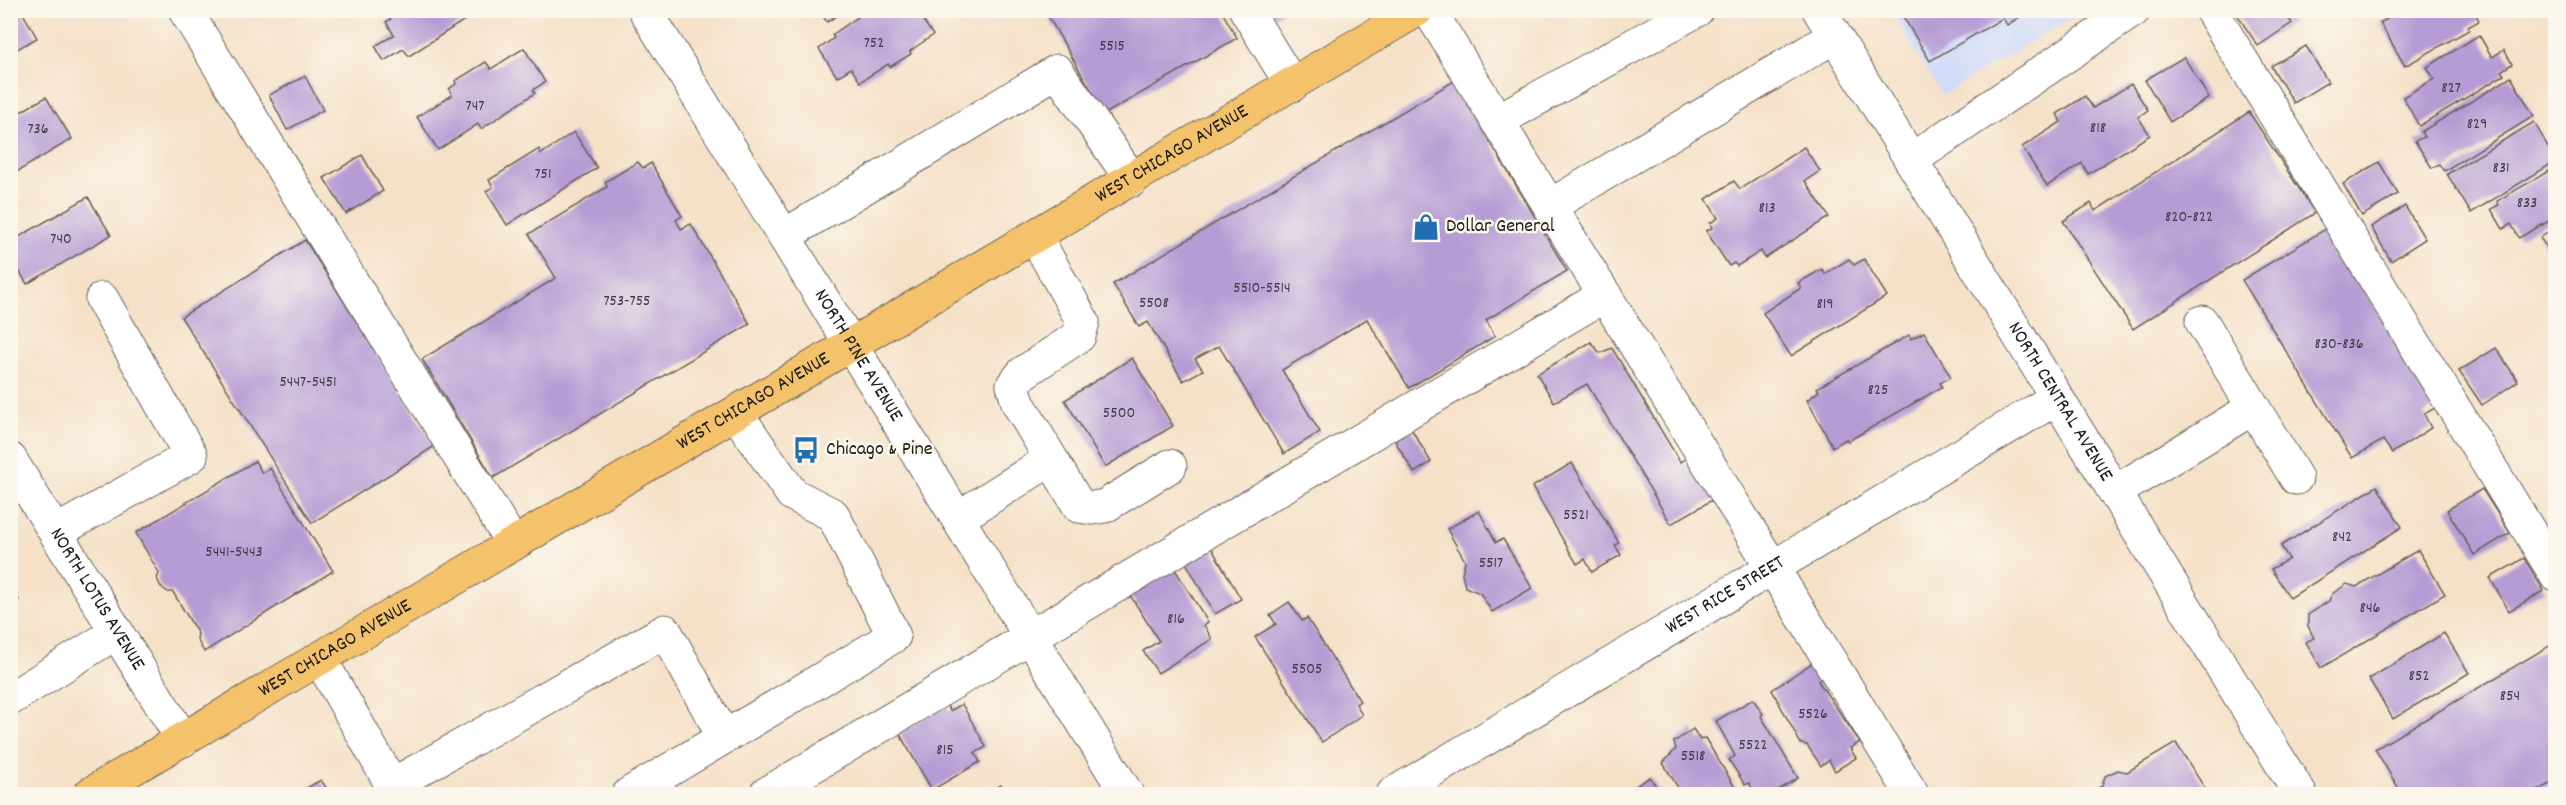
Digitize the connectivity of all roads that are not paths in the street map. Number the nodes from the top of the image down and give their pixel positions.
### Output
1 (185, 10) edge
2 (645, 10) edge
3 (1246, 10) edge
4 (1417, 10) edge
5 (1429, 10) edge
6 (1697, 10) edge
7 (2134, 10) edge
8 (2211, 10) edge
9 (1827, 23) edge
10 (1292, 85) junction
11 (1497, 121) junction
12 (1911, 160) junction
13 (1132, 180) junction
14 (1550, 206) junction
15 (784, 236) junction
16 (1035, 236) junction
17 (1605, 295) junction
18 (102, 299) dead end
19 (2202, 322) dead end
20 (851, 345) junction
21 (2057, 398) junction
22 (2253, 408) junction
23 (736, 413) junction
24 (10, 459) edge
25 (1051, 459) junction
26 (1170, 466) dead end
27 (2296, 478) dead end
28 (2115, 492) junction
29 (957, 518) junction
30 (56, 532) junction
31 (513, 544) junction
32 (1773, 569) junction
33 (2556, 575) edge
34 (117, 632) junction
35 (1030, 637) junction
36 (320, 659) junction
37 (10, 699) edge
38 (724, 737) junction
39 (183, 740) junction
40 (395, 790) edge
41 (90, 795) edge
42 (629, 795) edge
43 (766, 795) edge
44 (1127, 795) edge
45 (1393, 795) edge
46 (1912, 795) edge
47 (2300, 795) edge

1 - 31 street
2 - 15 street, NORTH PINE AVENUE
3 - 10 street
4 - 10 main road, WEST CHICAGO AVENUE
5 - 11 street
6 - 11 street
7 - 12 street
8 - 33 street
9 - 12 street, NORTH CENTRAL AVENUE
9 - 14 street
10 - 13 main road, WEST CHICAGO AVENUE
11 - 14 street
12 - 21 street, NORTH CENTRAL AVENUE
13 - 15 street
13 - 16 main road, WEST CHICAGO AVENUE
14 - 17 street
15 - 20 street, NORTH PINE AVENUE
16 - 20 main road, WEST CHICAGO AVENUE
16 - 25 street
17 - 32 street
17 - 35 street
18 - 30 street
19 - 22 street
20 - 23 main road, WEST CHICAGO AVENUE
20 - 29 street, NORTH PINE AVENUE
21 - 28 street, NORTH CENTRAL AVENUE
21 - 32 street, WEST RICE STREET
22 - 27 street
22 - 28 street
23 - 31 main road, WEST CHICAGO AVENUE
23 - 38 street
24 - 30 street, NORTH LOTUS AVENUE
25 - 26 street
25 - 29 street
28 - 47 street, NORTH CENTRAL AVENUE
29 - 35 street, NORTH PINE AVENUE
30 - 34 street, NORTH LOTUS AVENUE
31 - 36 main road, WEST CHICAGO AVENUE
32 - 45 street, WEST RICE STREET
32 - 46 street
34 - 37 street
34 - 39 street, NORTH LOTUS AVENUE
35 - 43 street
35 - 44 street, NORTH PINE AVENUE
36 - 39 main road, WEST CHICAGO AVENUE
36 - 40 street
38 - 40 street
38 - 42 street
39 - 41 main road, WEST CHICAGO AVENUE

